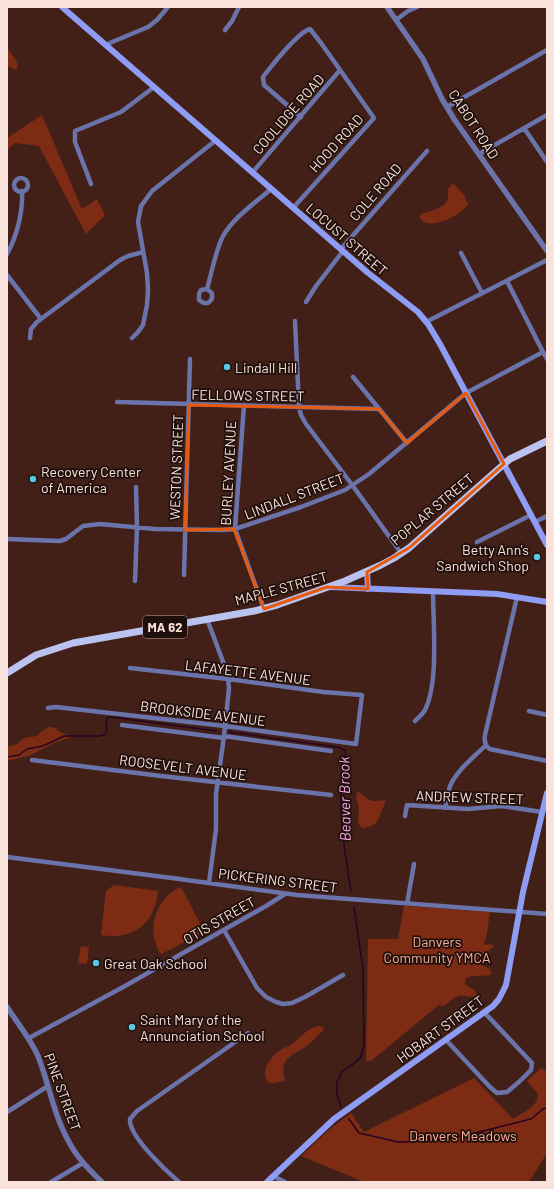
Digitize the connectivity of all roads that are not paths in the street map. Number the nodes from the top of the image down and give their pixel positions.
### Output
1 (62, 7) edge
2 (168, 7) edge
3 (239, 7) edge
4 (387, 7) edge
5 (417, 7) edge
6 (396, 20) junction
7 (225, 30) dead end
8 (105, 45) junction
9 (547, 50) edge
10 (340, 70) junction
11 (154, 87) junction
12 (447, 107) junction
13 (547, 115) edge
14 (301, 117) junction
15 (524, 128) junction
16 (215, 140) junction
17 (427, 150) dead end
18 (479, 154) junction
19 (547, 162) edge
20 (252, 173) junction
21 (91, 184) dead end
22 (271, 189) junction
23 (22, 191) dead end
24 (293, 208) junction
25 (342, 250) junction
26 (142, 252) junction
27 (547, 252) edge
28 (461, 253) dead end
29 (7, 254) edge
30 (547, 260) edge
31 (7, 275) edge
32 (507, 281) junction
33 (207, 289) dead end
34 (482, 293) junction
35 (306, 302) dead end
36 (41, 319) junction
37 (295, 321) dead end
38 (426, 322) junction
39 (30, 338) dead end
40 (132, 338) dead end
41 (543, 352) junction
42 (190, 359) dead end
43 (547, 359) edge
44 (353, 377) dead end
45 (466, 393) junction
46 (117, 402) dead end
47 (189, 405) junction
48 (244, 406) junction
49 (299, 407) junction
50 (379, 409) junction
51 (547, 441) edge
52 (407, 443) junction
53 (504, 464) junction
54 (353, 486) junction
55 (136, 487) dead end
56 (531, 515) junction
57 (547, 516) edge
58 (535, 522) junction
59 (137, 528) junction
60 (235, 528) junction
61 (185, 530) junction
62 (7, 538) edge
63 (477, 542) dead end
64 (547, 545) edge
65 (401, 553) junction
66 (367, 572) junction
67 (184, 575) dead end
68 (135, 581) dead end
69 (327, 587) junction
70 (368, 588) junction
71 (433, 591) junction
72 (517, 597) junction
73 (547, 602) edge
74 (264, 608) junction
75 (207, 619) junction
76 (130, 668) dead end
77 (7, 673) edge
78 (228, 679) junction
79 (48, 708) dead end
80 (529, 711) dead end
81 (547, 715) edge
82 (415, 721) dead end
83 (122, 725) dead end
84 (225, 726) junction
85 (224, 737) junction
86 (356, 744) joint
87 (486, 745) junction
88 (331, 751) dead end
89 (32, 760) dead end
90 (547, 761) edge
91 (218, 783) junction
92 (547, 793) edge
93 (331, 795) dead end
94 (445, 808) junction
95 (542, 812) junction
96 (405, 816) dead end
97 (7, 857) edge
98 (414, 864) dead end
99 (209, 883) junction
100 (268, 891) junction
101 (285, 894) junction
102 (272, 902) junction
103 (407, 904) junction
104 (520, 912) junction
105 (547, 914) edge
106 (224, 930) junction
107 (344, 975) dead end
108 (8, 1011) edge
109 (484, 1012) junction
110 (248, 1032) dead end
111 (29, 1038) junction
112 (446, 1040) junction
113 (48, 1086) junction
114 (7, 1112) edge
115 (83, 1163) junction
116 (273, 1176) junction
117 (50, 1182) edge
118 (102, 1182) edge
119 (179, 1182) edge
120 (267, 1182) edge
121 (285, 1182) edge

1 - 8 main road, LOCUST STREET
2 - 8 street
3 - 7 street
4 - 6 street, CABOT ROAD
5 - 6 street
6 - 12 street, CABOT ROAD
8 - 11 main road, LOCUST STREET
9 - 12 street
10 - 14 street, COOLIDGE ROAD
10 - 14 street
10 - 24 street, HOOD ROAD
11 - 16 main road, LOCUST STREET
11 - 21 street
12 - 18 street, CABOT ROAD
13 - 15 street
14 - 20 street, COOLIDGE ROAD
15 - 18 street
15 - 19 street
16 - 20 main road, LOCUST STREET
16 - 26 street
17 - 25 street, COLE ROAD
18 - 27 street, CABOT ROAD
20 - 22 main road, LOCUST STREET
22 - 24 main road, LOCUST STREET
22 - 33 street
23 - 29 street
24 - 25 main road, LOCUST STREET
25 - 35 street, COLE ROAD
25 - 38 main road, LOCUST STREET
26 - 36 street
26 - 40 street
28 - 34 street
30 - 32 street
31 - 36 street
32 - 34 street
32 - 41 street
34 - 38 street
36 - 39 street
37 - 49 street
38 - 45 main road, LOCUST STREET
41 - 43 street
41 - 45 street, LINDALL STREET
42 - 47 street, WESTON STREET
44 - 50 street
45 - 52 street, LINDALL STREET
45 - 53 main road, LOCUST STREET
46 - 47 street, FELLOWS STREET
47 - 48 street, FELLOWS STREET
47 - 61 street, WESTON STREET
48 - 49 street, FELLOWS STREET
48 - 60 street, BURLEY AVENUE
49 - 50 street, FELLOWS STREET
49 - 54 street
50 - 52 street
51 - 53 main road, POPLAR STREET / MA 62
52 - 54 street, LINDALL STREET
53 - 56 main road, LOCUST STREET
53 - 65 main road, POPLAR STREET / MA 62
54 - 60 street, LINDALL STREET
54 - 65 street
55 - 59 street
56 - 58 main road, LOCUST STREET
56 - 63 street
57 - 58 street
58 - 64 main road, LOCUST STREET
59 - 61 street, LINDALL STREET
59 - 62 street, LINDALL STREET
59 - 68 street
60 - 61 street, LINDALL STREET
60 - 74 street, BURLEY AVENUE
61 - 67 street, WESTON STREET
65 - 66 main road, POPLAR STREET / MA 62
66 - 69 main road, POPLAR STREET / MA 62
66 - 70 main road
69 - 70 main road, MAPLE STREET
69 - 74 main road, MAPLE STREET / MA 62
70 - 71 main road, MAPLE STREET
71 - 72 main road, MAPLE STREET
71 - 82 street
72 - 73 main road, MAPLE STREET
72 - 87 street
74 - 75 main road, MAPLE STREET / MA 62
75 - 77 main road, MAPLE STREET / MA 62
75 - 78 street
76 - 78 street, LAFAYETTE AVENUE
78 - 84 street
78 - 86 street, LAFAYETTE AVENUE
79 - 84 street, BROOKSIDE AVENUE
80 - 81 street
83 - 85 street, BROOKSIDE AVENUE
84 - 85 street
84 - 86 street, BROOKSIDE AVENUE
85 - 88 street, BROOKSIDE AVENUE
85 - 91 street
87 - 90 street
87 - 94 street
89 - 91 street, ROOSEVELT AVENUE
91 - 93 street, ROOSEVELT AVENUE
91 - 99 street
92 - 95 main road, HOBART STREET
94 - 95 street, ANDREW STREET
94 - 96 street, ANDREW STREET
95 - 104 main road, HOBART STREET
97 - 99 street, PICKERING STREET
98 - 103 street
99 - 100 street, PICKERING STREET
100 - 101 street, PICKERING STREET
100 - 102 street, OTIS STREET
101 - 102 street, OTIS STREET
101 - 103 street, PICKERING STREET
102 - 106 street, OTIS STREET
103 - 104 street, PICKERING STREET
104 - 105 street, PICKERING STREET
104 - 109 main road, HOBART STREET
106 - 107 street
106 - 111 street, OTIS STREET
108 - 111 street, PINE STREET
109 - 112 main road, HOBART STREET
109 - 112 street
110 - 119 street
111 - 113 street, PINE STREET
112 - 116 main road, HOBART STREET
113 - 114 street
113 - 115 street, PINE STREET
115 - 117 street
115 - 118 street, PINE STREET
116 - 120 main road, HOBART STREET
116 - 121 street

